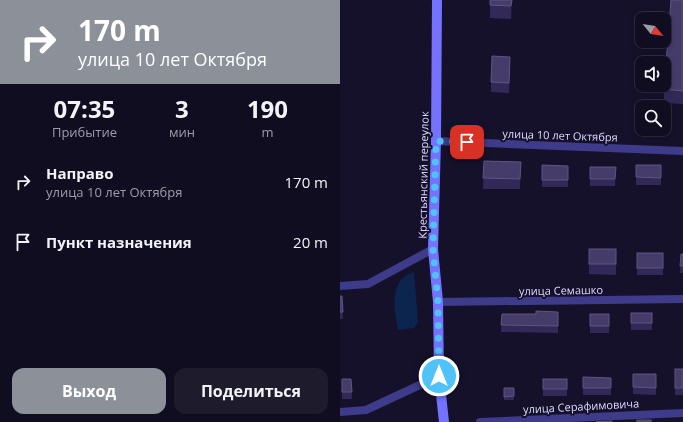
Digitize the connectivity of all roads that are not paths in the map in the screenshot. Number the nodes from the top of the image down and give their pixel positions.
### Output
1 (437, 0) edge
2 (436, 141) junction
3 (683, 151) edge
4 (433, 249) junction
5 (340, 286) edge
6 (683, 299) edge
7 (438, 302) junction
8 (439, 376) junction
9 (340, 412) edge
10 (683, 413) edge
11 (444, 422) edge
12 (480, 422) edge

1 - 2 street, Крестьянский переулок
2 - 3 street, улица 10 лет Октября
2 - 4 street, Крестьянский переулок
4 - 5 street
4 - 7 street, Крестьянский переулок
6 - 7 street, улица Семашко
7 - 8 street, Крестьянский переулок
8 - 9 street
8 - 11 street, Крестьянский переулок
10 - 12 street, улица Серафимовича

